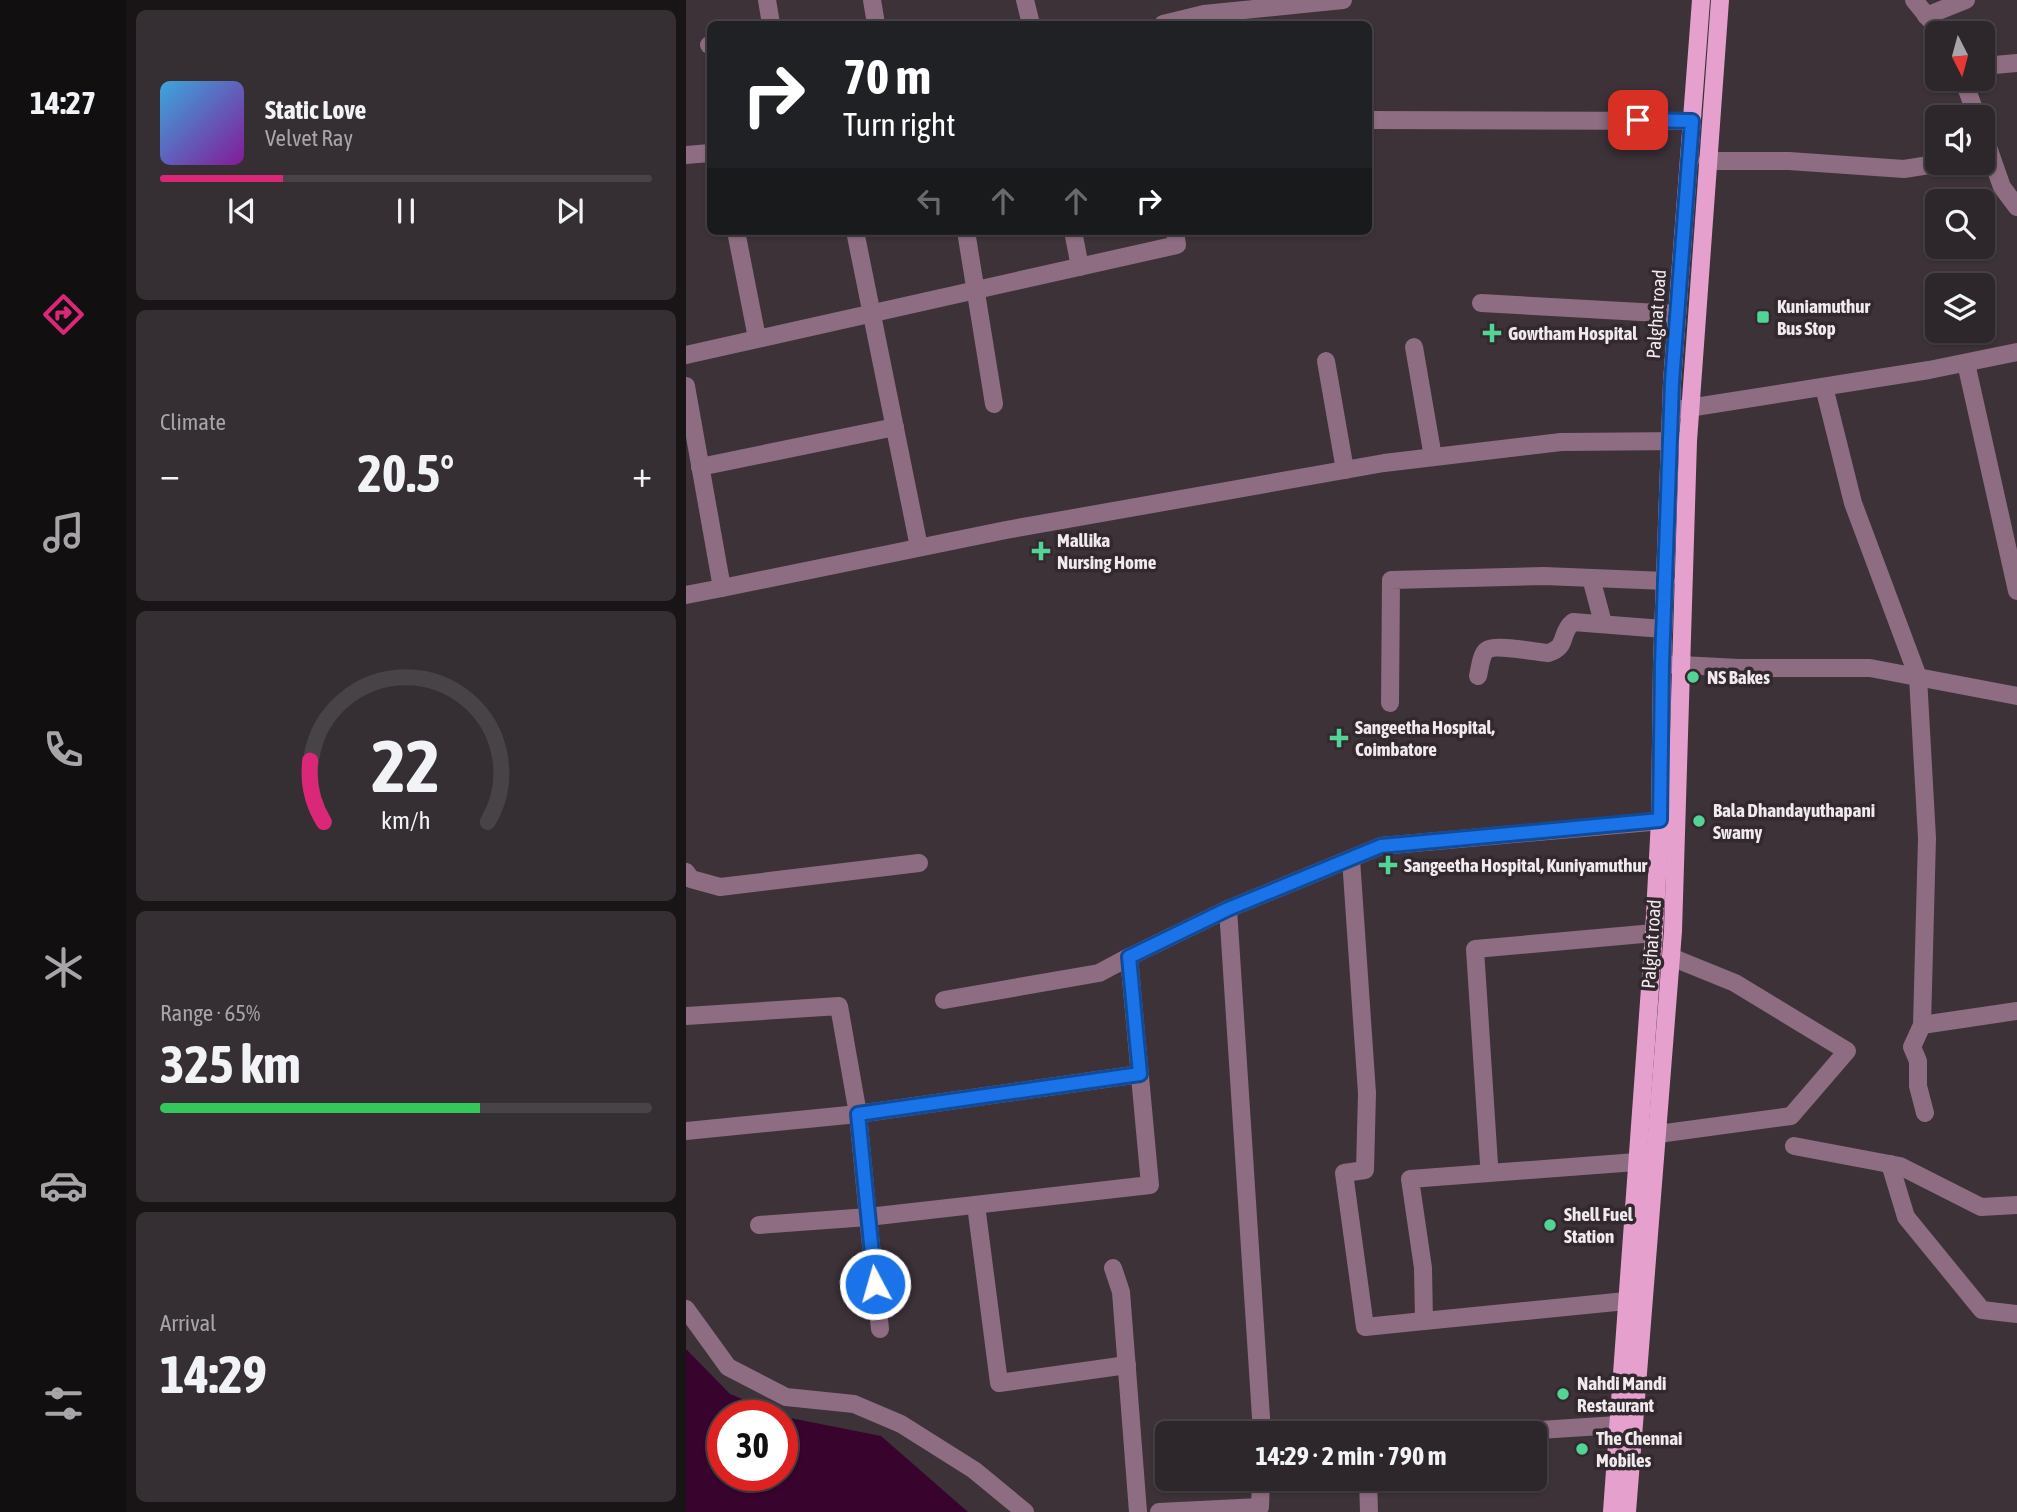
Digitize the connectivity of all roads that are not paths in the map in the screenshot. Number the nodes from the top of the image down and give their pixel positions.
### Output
1 (767, 0) edge
2 (872, 0) edge
3 (1025, 0) edge
4 (1342, 0) edge
5 (1701, 0) edge
6 (1720, 0) edge
7 (1914, 0) edge
8 (1966, 0) edge
9 (1203, 7) edge
10 (1926, 16) junction
11 (770, 21) edge
12 (876, 21) edge
13 (1030, 21) edge
14 (1170, 21) edge
15 (1930, 21) edge
16 (2017, 63) edge
17 (1995, 65) edge
18 (1372, 120) edge
19 (1692, 121) junction
20 (707, 153) edge
21 (686, 155) edge
22 (1995, 160) edge
23 (1707, 161) junction
24 (1925, 166) edge
25 (2010, 184) edge
26 (2017, 207) edge
27 (737, 235) edge
28 (856, 235) edge
29 (967, 235) edge
30 (1074, 235) edge
31 (1176, 235) edge
32 (1080, 267) junction
33 (976, 290) junction
34 (1481, 303) dead end
35 (872, 313) junction
36 (1677, 314) junction
37 (757, 338) junction
38 (1415, 347) dead end
39 (2017, 352) edge
40 (686, 355) edge
41 (1326, 360) dead end
42 (1966, 363) junction
43 (686, 386) edge
44 (1824, 387) junction
45 (994, 404) dead end
46 (1681, 410) junction
47 (895, 427) junction
48 (1679, 440) junction
49 (1433, 457) junction
50 (700, 467) junction
51 (1345, 470) junction
52 (919, 547) junction
53 (1591, 578) junction
54 (1666, 581) junction
55 (722, 589) junction
56 (2017, 591) edge
57 (686, 595) edge
58 (1603, 623) junction
59 (1663, 629) junction
60 (1662, 664) junction
61 (1681, 666) junction
62 (1478, 676) dead end
63 (1918, 677) junction
64 (2017, 696) edge
65 (1390, 703) dead end
66 (1669, 820) junction
67 (1350, 859) junction
68 (919, 863) dead end
69 (686, 873) edge
70 (1228, 909) junction
71 (1654, 933) junction
72 (1129, 957) junction
73 (1671, 957) junction
74 (944, 1000) dead end
75 (2017, 1012) edge
76 (686, 1016) edge
77 (1922, 1025) junction
78 (1140, 1074) junction
79 (1925, 1113) dead end
80 (858, 1114) junction
81 (686, 1131) edge
82 (1658, 1134) junction
83 (1794, 1146) dead end
84 (1636, 1163) junction
85 (1489, 1164) dead end
86 (1890, 1164) junction
87 (976, 1205) junction
88 (2017, 1205) edge
89 (868, 1217) junction
90 (759, 1225) dead end
91 (1113, 1268) dead end
92 (1626, 1301) junction
93 (686, 1309) edge
94 (2017, 1314) edge
95 (1424, 1321) junction
96 (880, 1329) dead end
97 (1127, 1365) junction
98 (1261, 1421) edge
99 (1617, 1424) junction
100 (1547, 1429) edge
101 (1261, 1491) edge
102 (1368, 1491) edge
103 (1260, 1509) edge
104 (1025, 1512) edge
105 (1138, 1512) edge
106 (1159, 1512) edge
107 (1369, 1512) edge
108 (1612, 1512) edge
109 (1627, 1512) edge

1 - 11 street
2 - 12 street
3 - 13 street
4 - 9 street
5 - 19 main road, Palghat road
6 - 23 main road, Palghat road
7 - 10 street
8 - 10 street
9 - 14 street
10 - 15 street
16 - 17 street
18 - 19 street
19 - 36 main road, Palghat road
20 - 21 street
22 - 25 street
23 - 24 street
23 - 46 main road, Palghat road
25 - 26 street
27 - 37 street
28 - 35 street
29 - 33 street
30 - 32 street
31 - 32 street
32 - 33 street
33 - 35 street
33 - 45 street
34 - 36 street
35 - 37 street
35 - 47 street
36 - 46 main road, Palghat road
37 - 40 street
38 - 49 street
39 - 42 street
41 - 51 street
42 - 44 street
42 - 56 street
43 - 50 street
44 - 46 street
44 - 63 street
46 - 48 main road, Palghat road
47 - 50 street
47 - 52 street
48 - 49 street
48 - 54 main road, Palghat road
48 - 61 main road, Palghat road
49 - 51 street
50 - 55 street
51 - 52 street
52 - 55 street
53 - 54 street
53 - 58 street
53 - 65 street
54 - 59 main road, Palghat road
55 - 57 street
58 - 59 street
58 - 62 street
59 - 60 main road, Palghat road
60 - 61 street
60 - 66 main road, Palghat road
61 - 63 street
61 - 66 main road, Palghat road
63 - 64 street
63 - 77 street
66 - 67 street
66 - 71 main road, Palghat road
66 - 73 main road, Palghat road
67 - 70 street
67 - 95 street
68 - 69 street
70 - 72 street
70 - 98 street
71 - 84 main road, Palghat road
71 - 85 street
72 - 74 street
72 - 78 street
73 - 82 main road, Palghat road
73 - 82 street
75 - 77 street
76 - 80 street
77 - 79 street
78 - 80 street
78 - 87 street
80 - 81 street
80 - 89 street
82 - 109 main road, Palghat road
83 - 86 street
84 - 92 main road, Palghat road
84 - 95 street
86 - 88 street
86 - 94 street
87 - 89 street
87 - 97 street
89 - 90 street
89 - 96 street
91 - 97 street
92 - 95 street
92 - 99 main road, Palghat road
93 - 104 street
97 - 105 street
99 - 100 street
99 - 108 main road, Palghat road
101 - 103 street
102 - 107 street
103 - 106 street

